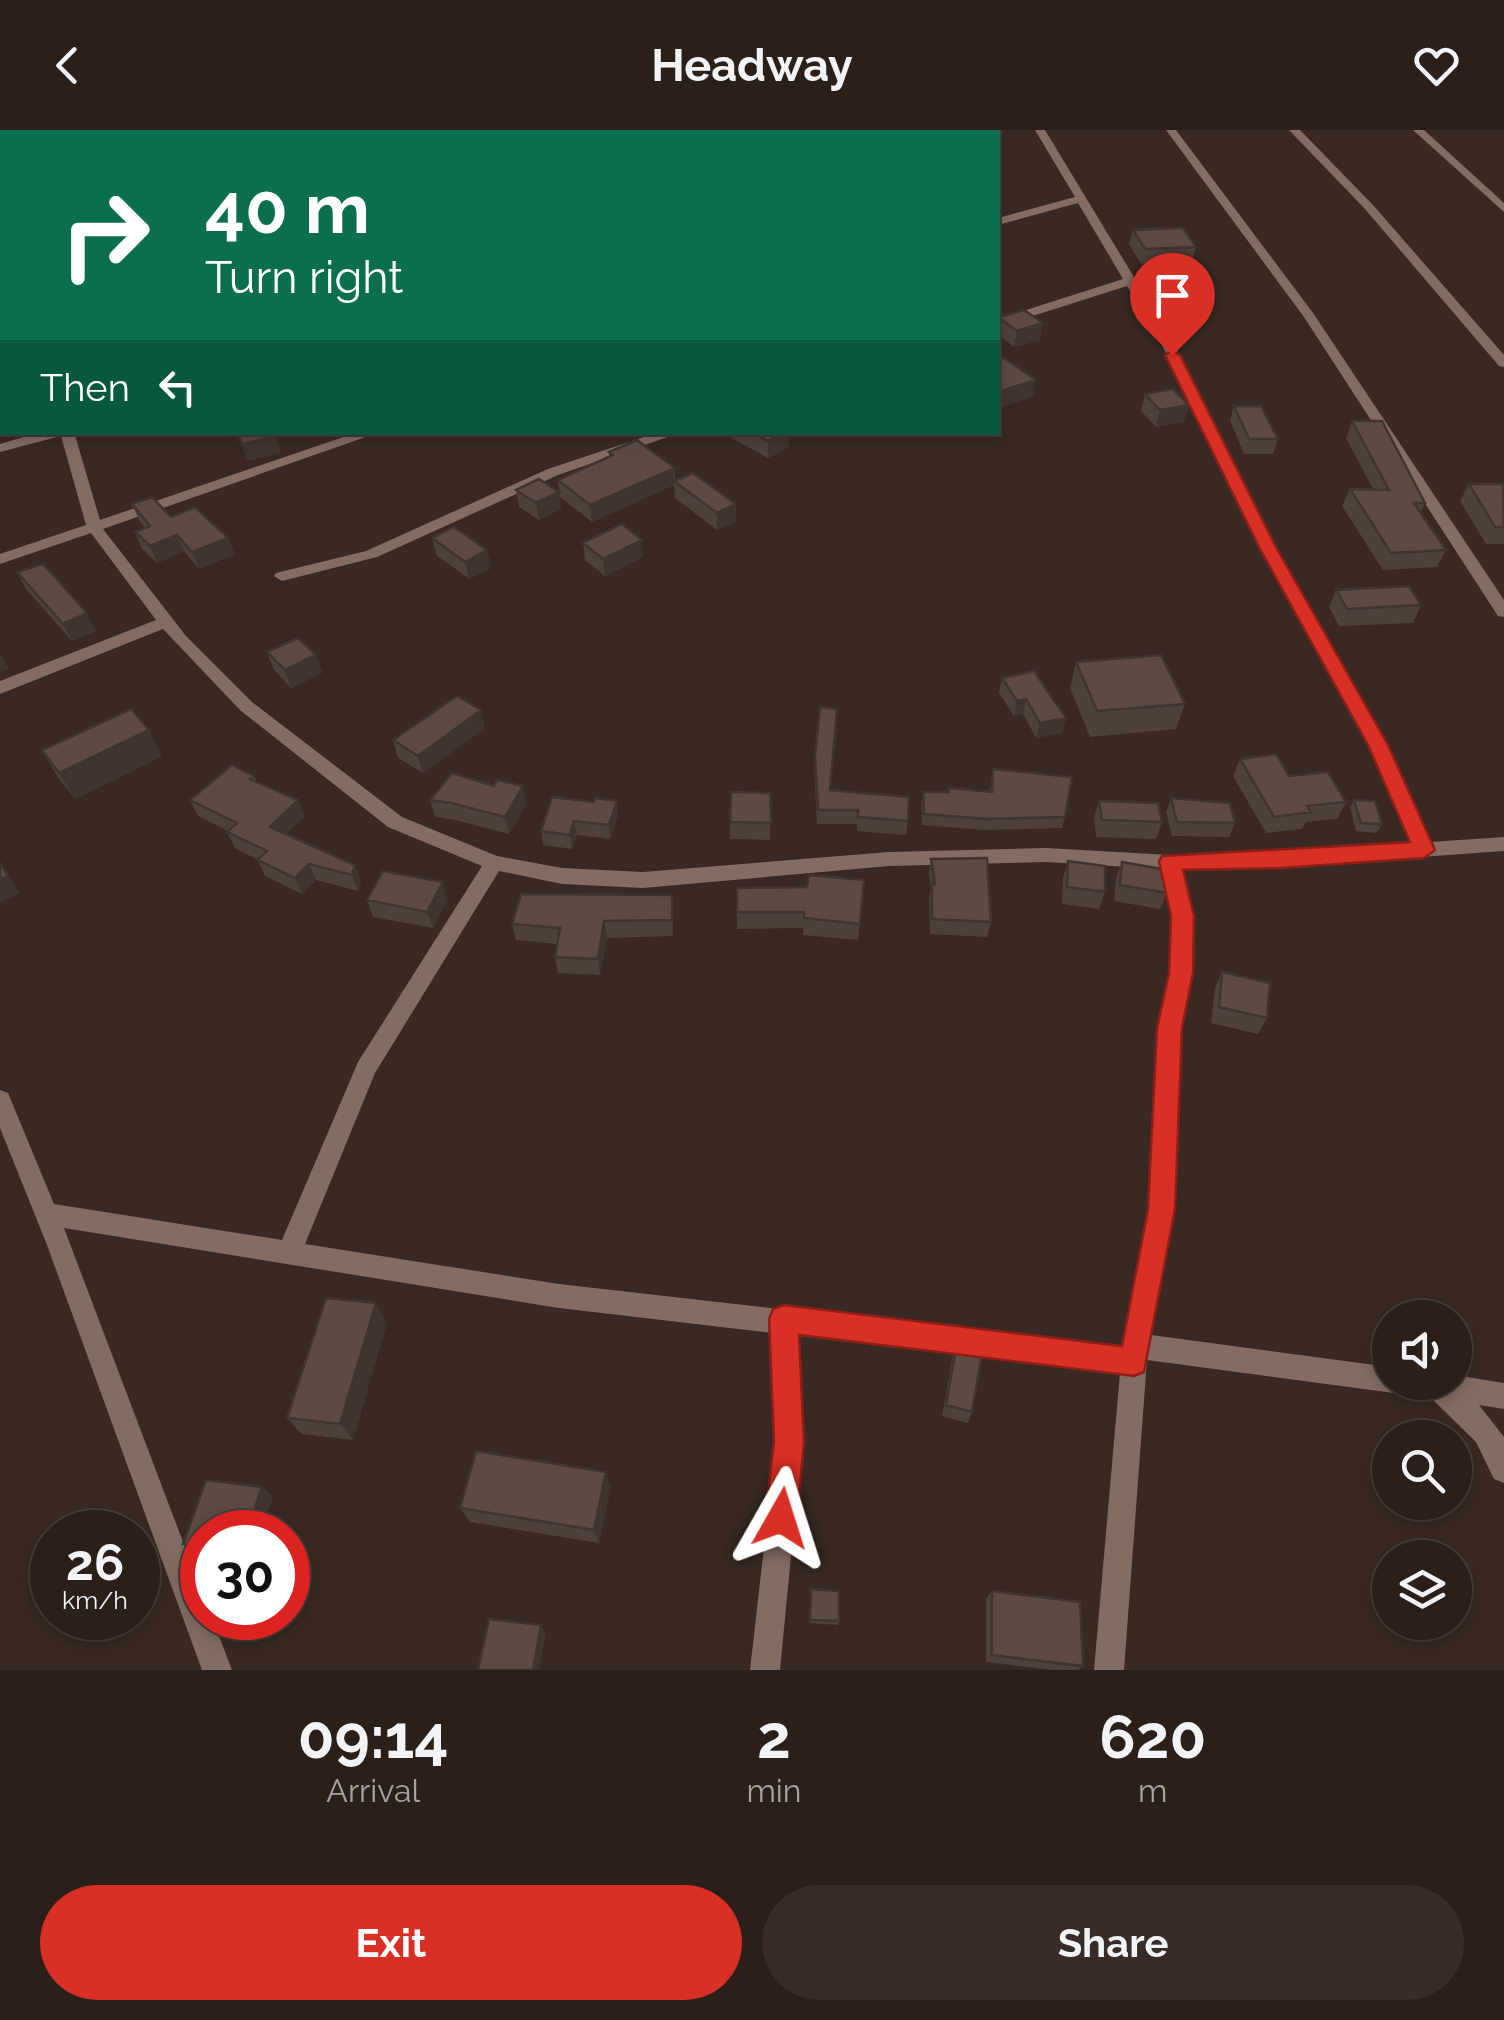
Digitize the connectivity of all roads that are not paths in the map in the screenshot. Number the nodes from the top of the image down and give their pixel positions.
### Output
1 (1040, 130) edge
2 (1171, 130) edge
3 (1294, 130) edge
4 (1418, 130) edge
5 (1083, 199) junction
6 (1504, 209) edge
7 (1000, 221) edge
8 (1130, 282) junction
9 (1000, 321) edge
10 (1504, 363) edge
11 (48, 435) edge
12 (68, 435) edge
13 (365, 435) edge
14 (666, 435) edge
15 (0, 448) edge
16 (94, 527) junction
17 (0, 559) edge
18 (282, 576) dead end
19 (1504, 612) edge
20 (164, 623) junction
21 (0, 688) edge
22 (1504, 844) edge
23 (1424, 850) junction
24 (1170, 862) junction
25 (494, 863) junction
26 (3, 1115) edge
27 (46, 1214) junction
28 (289, 1253) junction
29 (784, 1319) junction
30 (1135, 1354) junction
31 (1372, 1378) edge
32 (1472, 1391) edge
33 (1504, 1396) edge
34 (1454, 1400) edge
35 (1504, 1469) edge
36 (217, 1670) edge
37 (765, 1670) edge
38 (1109, 1670) edge

1 - 5 street
2 - 19 street
3 - 10 street
4 - 6 street
5 - 7 street
5 - 8 street
8 - 9 street
8 - 23 street
11 - 15 street
12 - 16 street
13 - 16 street
14 - 18 street
16 - 17 street
16 - 20 street
20 - 21 street
20 - 25 street
22 - 23 street
23 - 24 street
24 - 25 street
24 - 30 street
25 - 28 street
26 - 27 street
27 - 28 street
27 - 36 street
28 - 29 street
29 - 30 street
29 - 37 street
30 - 31 street
30 - 38 street
32 - 33 street
34 - 35 street

